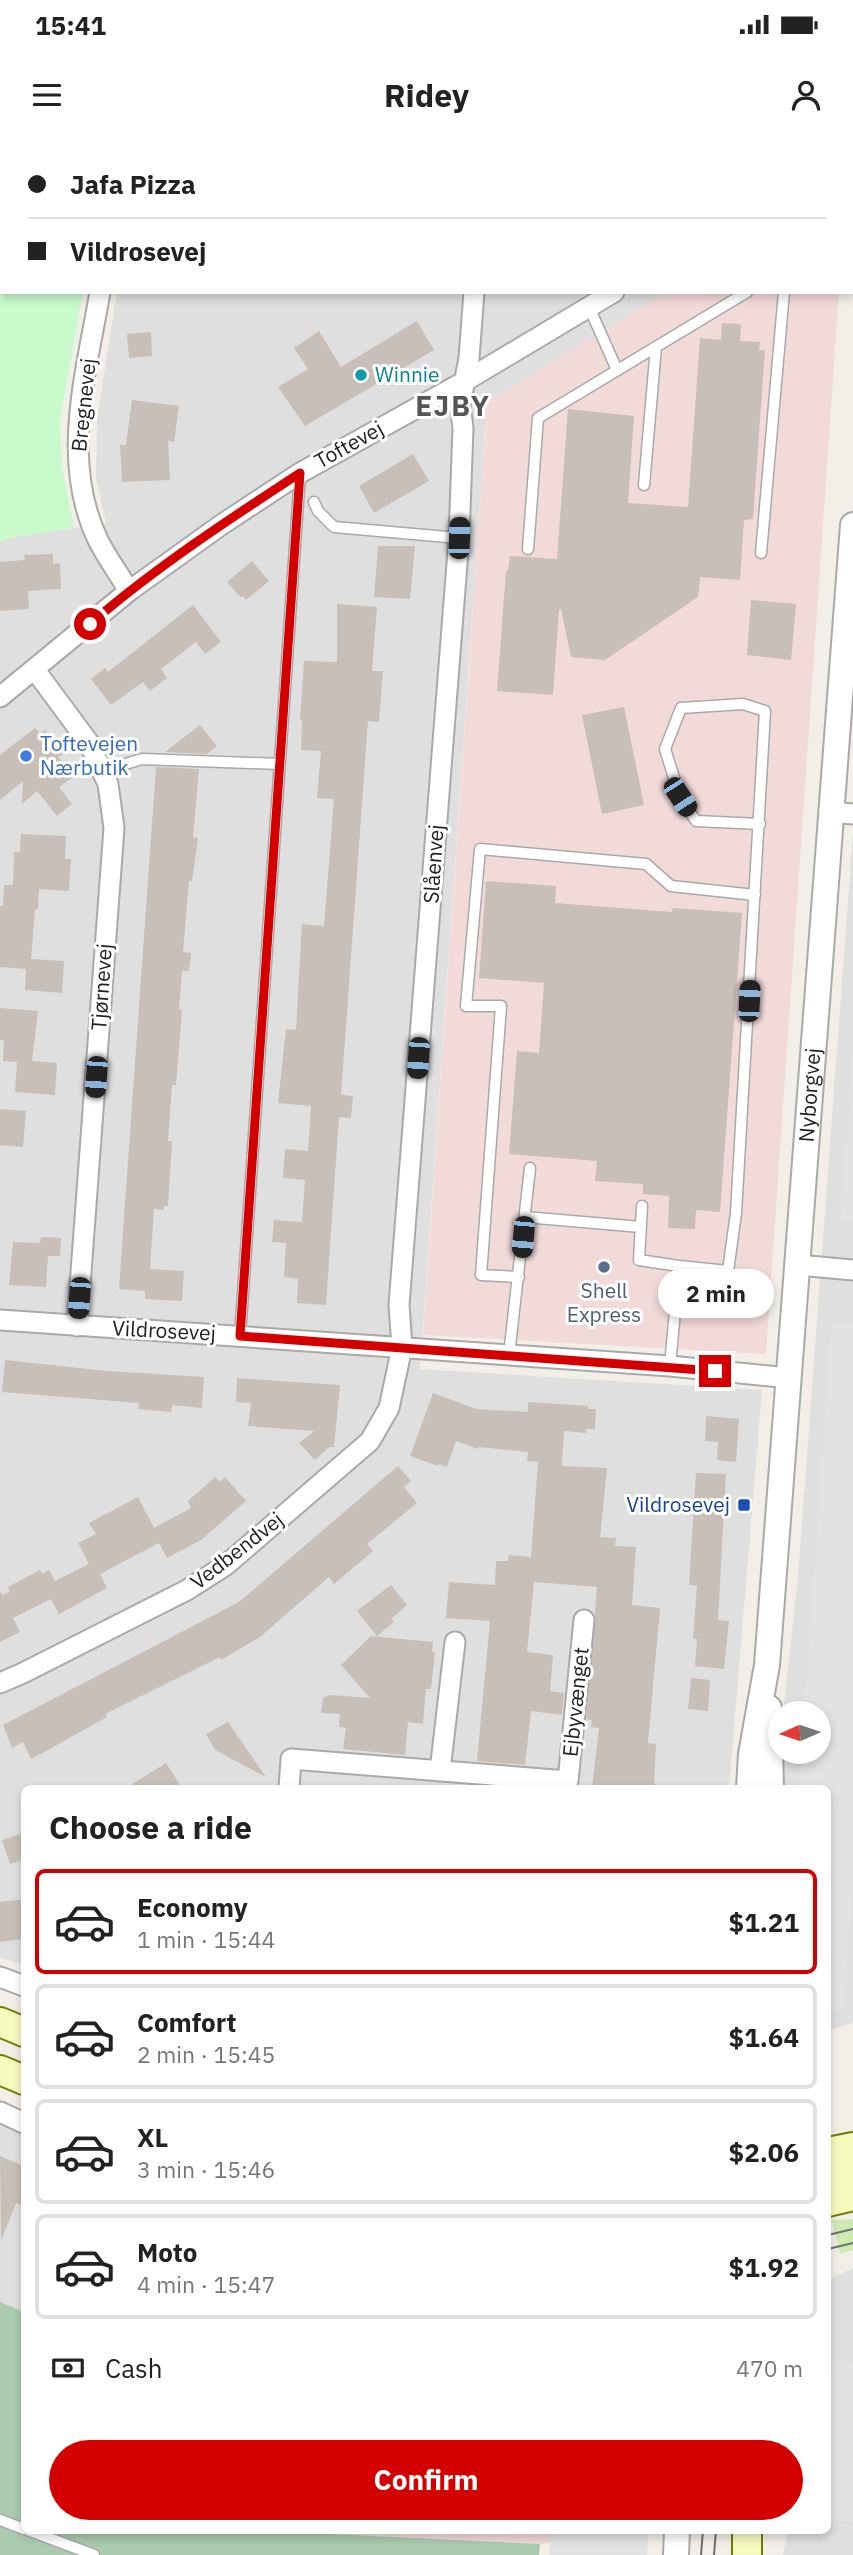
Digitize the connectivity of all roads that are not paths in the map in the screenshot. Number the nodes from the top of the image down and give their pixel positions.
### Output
1 (100, 294) edge
2 (474, 294) edge
3 (611, 294) edge
4 (744, 294) edge
5 (784, 294) edge
6 (589, 307) junction
7 (656, 347) junction
8 (617, 370) junction
9 (465, 381) junction
10 (300, 473) junction
11 (644, 485) dead end
12 (314, 502) dead end
13 (853, 525) edge
14 (459, 538) junction
15 (528, 549) dead end
16 (761, 553) dead end
17 (129, 591) junction
18 (35, 670) junction
19 (0, 697) edge
20 (280, 764) junction
21 (102, 771) junction
22 (842, 813) edge
23 (760, 824) junction
24 (755, 895) junction
25 (530, 1168) dead end
26 (642, 1206) dead end
27 (525, 1217) junction
28 (641, 1227) junction
29 (798, 1265) junction
30 (679, 1266) junction
31 (853, 1270) edge
32 (519, 1277) junction
33 (0, 1320) edge
34 (78, 1326) junction
35 (240, 1336) junction
36 (402, 1348) junction
37 (509, 1355) junction
38 (670, 1366) junction
39 (789, 1378) junction
40 (584, 1620) dead end
41 (455, 1642) dead end
42 (767, 1665) junction
43 (0, 1682) edge
44 (440, 1771) junction
45 (289, 1785) edge
46 (749, 1785) edge
47 (771, 1785) edge
48 (0, 1977) edge
49 (21, 1985) edge
50 (0, 2022) edge
51 (21, 2031) edge
52 (0, 2070) edge
53 (21, 2079) edge
54 (0, 2112) edge
55 (21, 2122) edge
56 (853, 2147) edge
57 (831, 2151) edge
58 (831, 2180) edge
59 (847, 2193) edge
60 (0, 2520) edge
61 (21, 2528) edge
62 (37, 2534) edge
63 (677, 2534) edge
64 (747, 2534) edge
65 (759, 2534) edge
66 (94, 2555) edge
67 (676, 2555) edge
68 (747, 2555) edge
69 (756, 2555) edge

1 - 17 street, Bregnevej
2 - 9 street, Slåenvej
3 - 6 street, Toftevej
4 - 7 lane
5 - 16 lane
6 - 8 lane
6 - 9 street, Toftevej
7 - 8 lane
7 - 11 lane
8 - 15 lane
9 - 10 street, Toftevej
9 - 14 street, Slåenvej
10 - 17 street, Toftevej
10 - 20 lane
12 - 14 lane
13 - 22 street, Nyborgvej
14 - 36 street, Slåenvej
17 - 18 street, Toftevej
18 - 19 street, Toftevej
18 - 21 street, Tjørnevej
20 - 21 lane
20 - 35 lane
21 - 34 street, Tjørnevej
22 - 29 street, Nyborgvej
23 - 23 lane
23 - 24 lane
24 - 30 lane
24 - 32 lane
25 - 27 lane
26 - 28 lane
27 - 28 lane
27 - 32 lane
28 - 30 lane
29 - 31 street
29 - 39 street, Nyborgvej
30 - 38 lane
32 - 37 lane
33 - 34 street, Vildrosevej
34 - 35 street, Vildrosevej
35 - 36 street, Vildrosevej
36 - 37 street, Vildrosevej
36 - 43 street, Vedbendvej
37 - 38 street, Vildrosevej
38 - 39 street, Vildrosevej
39 - 42 street, Nyborgvej
40 - 44 street, Ejbyvænget
41 - 44 street
42 - 46 street, Nyborgvej
42 - 47 street, Nyborgvej
44 - 45 street, Ejbyvænget
48 - 49 street
50 - 51 main road
52 - 53 main road
54 - 55 street
56 - 57 main road
58 - 59 main road
60 - 61 lane
62 - 66 lane
63 - 67 street
64 - 68 main road
65 - 69 street

